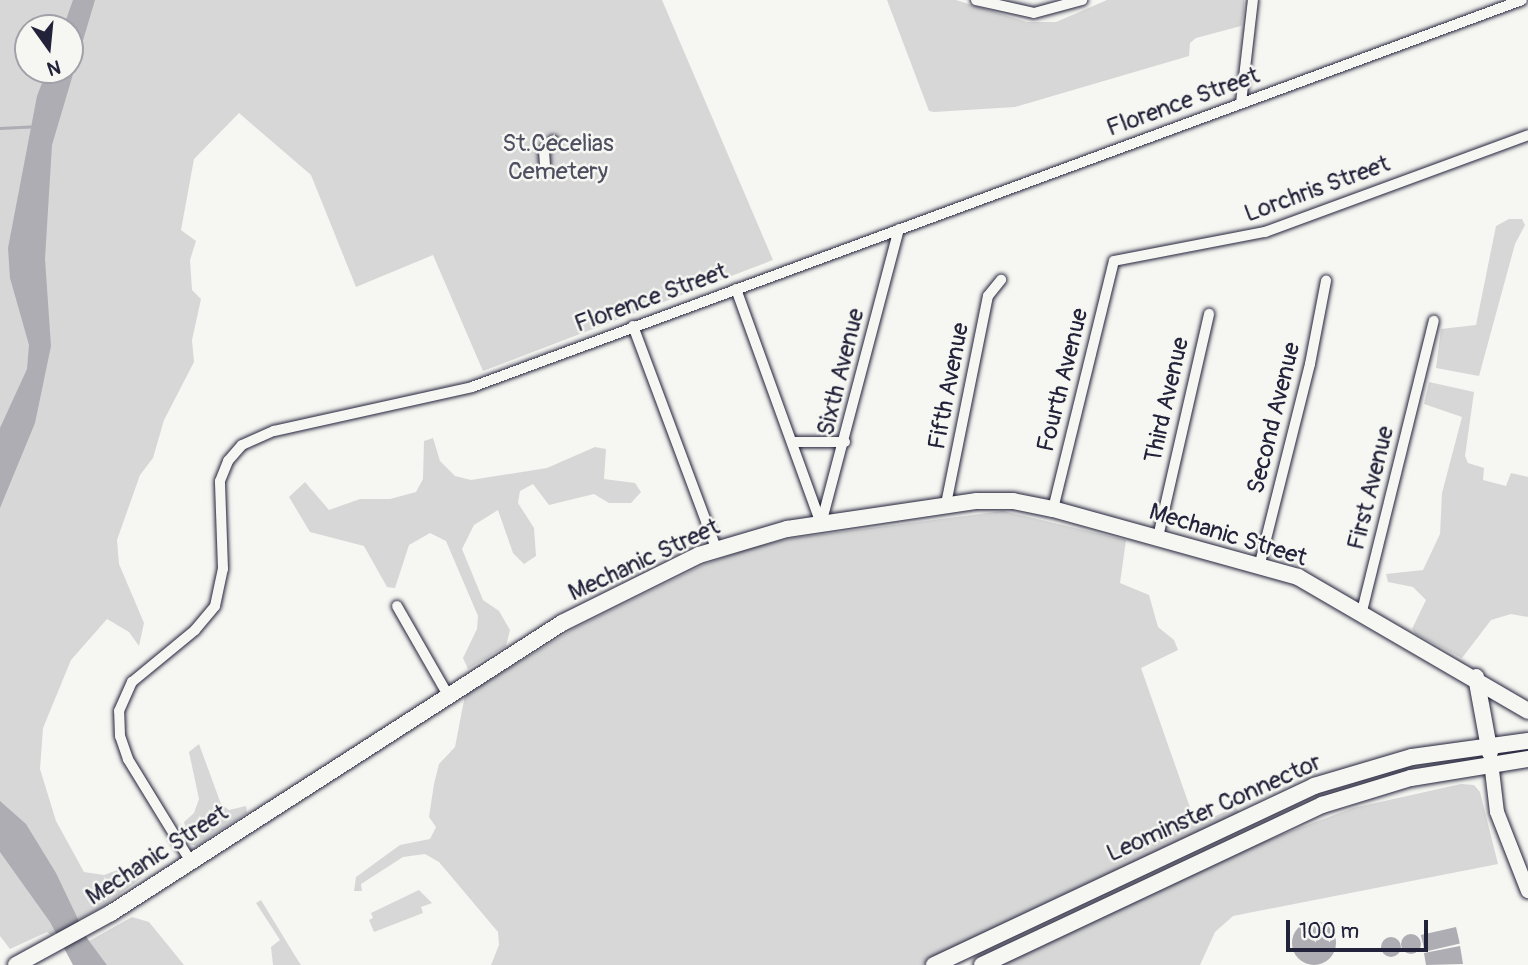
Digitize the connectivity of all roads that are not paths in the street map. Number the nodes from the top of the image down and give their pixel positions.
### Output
1 (976, 0) edge
2 (1082, 0) edge
3 (1253, 0) edge
4 (1522, 0) edge
5 (1056, 5) edge
6 (1241, 103) junction
7 (1528, 135) edge
8 (553, 141) dead end
9 (545, 165) dead end
10 (899, 229) junction
11 (1114, 261) joint
12 (1001, 280) dead end
13 (1326, 281) dead end
14 (736, 289) junction
15 (1209, 314) dead end
16 (1433, 321) dead end
17 (633, 327) junction
18 (792, 442) junction
19 (845, 442) junction
20 (946, 504) junction
21 (1053, 509) junction
22 (821, 524) junction
23 (1158, 537) junction
24 (716, 548) junction
25 (1260, 563) junction
26 (397, 606) dead end
27 (1362, 611) junction
28 (1476, 677) junction
29 (448, 695) junction
30 (1528, 711) edge
31 (1528, 741) edge
32 (1488, 744) junction
33 (1528, 759) edge
34 (1491, 762) junction
35 (191, 862) junction
36 (1528, 891) edge
37 (16, 965) edge
38 (934, 965) edge
39 (982, 965) edge

1 - 5 street
2 - 5 street
3 - 6 street
4 - 6 street, Florence Street
6 - 10 street, Florence Street
7 - 11 street, Lorchris Street
8 - 9 street
10 - 14 street, Florence Street
10 - 19 street, Sixth Avenue
11 - 21 street, Fourth Avenue
12 - 20 street, Fifth Avenue
13 - 25 street, Second Avenue
14 - 17 street, Florence Street
14 - 18 street
15 - 23 street, Third Avenue
16 - 27 street, First Avenue
17 - 24 street
17 - 35 street, Florence Street
18 - 19 street
18 - 22 street
19 - 22 street, Sixth Avenue
20 - 21 main road, Mechanic Street
20 - 22 main road, Mechanic Street
21 - 23 main road, Mechanic Street
22 - 24 main road, Mechanic Street
23 - 25 main road, Mechanic Street
24 - 29 main road, Mechanic Street
25 - 27 main road, Mechanic Street
26 - 29 street
27 - 28 main road, Mechanic Street
28 - 30 main road, Mechanic Street
28 - 32 main road
29 - 35 main road, Mechanic Street
31 - 32 main road, Leominster Connector
32 - 34 main road
32 - 38 main road, Leominster Connector
33 - 34 main road, Leominster Connector
34 - 36 street
34 - 39 main road, Leominster Connector
35 - 37 main road, Mechanic Street

